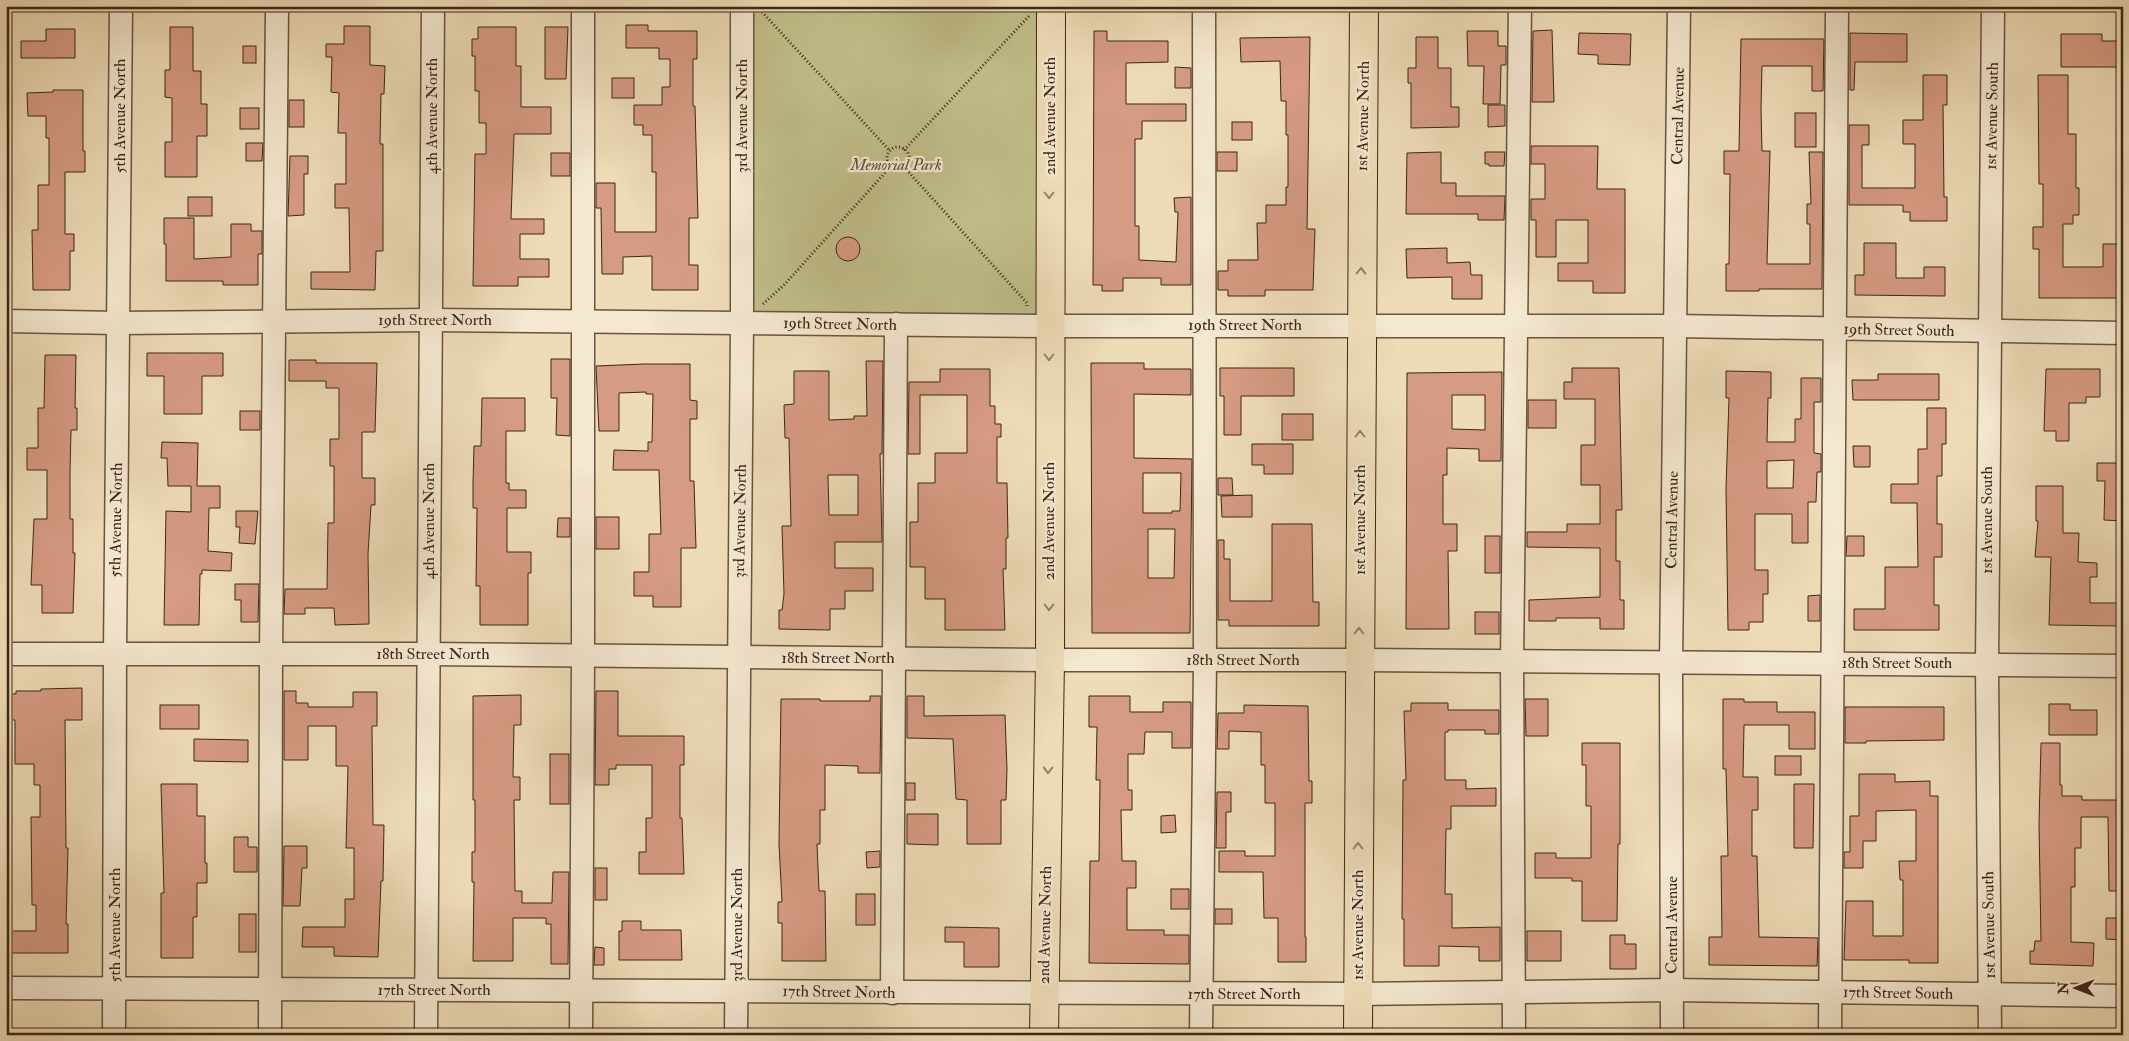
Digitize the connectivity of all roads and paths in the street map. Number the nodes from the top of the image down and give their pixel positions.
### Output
1 (121, 6) edge
2 (277, 6) edge
3 (433, 6) edge
4 (583, 6) edge
5 (742, 6) edge
6 (757, 6) edge
7 (1204, 6) edge
8 (1364, 6) edge
9 (1520, 6) edge
10 (1679, 6) edge
11 (1837, 6) edge
12 (1993, 6) edge
13 (1041, 10) edge
14 (904, 150) junction
15 (890, 151) junction
16 (891, 166) junction
17 (904, 167) junction
18 (430, 320) junction
19 (1038, 320) junction
20 (6, 321) edge
21 (275, 321) junction
22 (582, 321) junction
23 (118, 322) junction
24 (742, 323) junction
25 (896, 324) junction
26 (1205, 325) junction
27 (1361, 325) junction
28 (1515, 325) junction
29 (1675, 326) junction
30 (1835, 329) junction
31 (1988, 332) junction
32 (2123, 333) edge
33 (6, 654) edge
34 (115, 654) junction
35 (271, 654) junction
36 (429, 654) junction
37 (583, 656) junction
38 (739, 657) junction
39 (894, 659) junction
40 (1050, 660) junction
41 (1206, 660) junction
42 (1358, 660) junction
43 (1512, 661) junction
44 (1671, 662) junction
45 (1833, 663) junction
46 (1986, 664) junction
47 (2123, 666) edge
48 (6, 988) edge
49 (115, 988) junction
50 (270, 989) junction
51 (426, 990) junction
52 (1672, 990) junction
53 (581, 991) junction
54 (736, 991) junction
55 (1514, 992) junction
56 (1830, 992) junction
57 (892, 993) junction
58 (1044, 994) junction
59 (1202, 994) junction
60 (1358, 994) junction
61 (1990, 995) junction
62 (2123, 996) edge
63 (114, 1035) edge
64 (270, 1035) edge
65 (426, 1035) edge
66 (580, 1035) edge
67 (736, 1035) edge
68 (1044, 1035) edge
69 (1201, 1035) edge
70 (1358, 1035) edge
71 (1514, 1035) edge
72 (1672, 1035) edge
73 (1830, 1035) edge
74 (1990, 1035) edge

1 - 23 street, 5th Avenue North
2 - 21 street
3 - 18 street, 4th Avenue North
4 - 22 street
5 - 24 street, 3rd Avenue North
6 - 15 path
7 - 26 street
27 -> 8 main road, 1st Avenue North
9 - 28 street
10 - 29 street, Central Avenue
11 - 30 street
12 - 31 street, 1st Avenue South
13 - 14 path
13 -> 19 main road, 2nd Avenue North
14 - 15 path
14 - 17 path
15 - 16 path
16 - 17 path
16 - 24 path
17 - 19 path
18 - 21 street, 19th Street North
18 - 22 street, 19th Street North
18 - 36 street, 4th Avenue North
19 - 25 street, 19th Street North
19 - 26 street, 19th Street North
19 -> 40 main road, 2nd Avenue North
20 - 23 street, 19th Street North
21 - 23 street, 19th Street North
21 - 35 street
22 - 24 street, 19th Street North
22 - 37 street
23 - 34 street, 5th Avenue North
24 - 25 street, 19th Street North
24 - 38 street, 3rd Avenue North
25 - 39 street
26 - 27 street, 19th Street North
26 - 41 street
27 - 28 street, 19th Street North
42 -> 27 main road, 1st Avenue North
28 - 29 street, 19th Street North
28 - 43 street
29 - 30 street, 19th Street South
29 - 44 street, Central Avenue
30 - 31 street, 19th Street South
30 - 45 street
31 - 32 street, 19th Street South
31 - 46 street, 1st Avenue South
33 - 34 street, 18th Street North
34 - 35 street, 18th Street North
34 - 49 street, 5th Avenue North
35 - 36 street, 18th Street North
35 - 50 street
36 - 37 street, 18th Street North
36 - 51 street, 4th Avenue North
37 - 38 street, 18th Street North
37 - 53 street
38 - 39 street, 18th Street North
38 - 54 street, 3rd Avenue North
39 - 40 street, 18th Street North
39 - 57 street
40 - 41 street, 18th Street North
40 -> 58 main road, 2nd Avenue North
41 - 42 street, 18th Street North
41 - 59 street
42 - 43 street, 18th Street North
60 -> 42 main road, 1st Avenue North
43 - 44 street, 18th Street North
43 - 55 street
44 - 45 street, 18th Street South
44 - 52 street, Central Avenue
45 - 46 street, 18th Street South
45 - 56 street
46 - 47 street, 18th Street South
46 - 61 street, 1st Avenue South
48 - 49 street, 17th Street North
49 - 50 street, 17th Street North
49 - 63 street, 5th Avenue North
50 - 51 street, 17th Street North
50 - 64 street
51 - 53 street, 17th Street North
51 - 65 street, 4th Avenue North
52 - 55 street, 17th Street North
52 - 56 street, 17th Street South
52 - 72 street, Central Avenue
53 - 54 street, 17th Street North
53 - 66 street
54 - 57 street, 17th Street North
54 - 67 street, 3rd Avenue North
55 - 60 street, 17th Street North
55 - 71 street
56 - 61 street, 17th Street South
56 - 73 street
57 - 58 street, 17th Street North
58 - 59 street, 17th Street North
58 - 68 main road, 2nd Avenue North
59 - 60 street, 17th Street North
59 - 69 street
60 - 70 main road, 1st Avenue North
61 - 62 street, 17th Street South
61 - 74 street, 1st Avenue South

